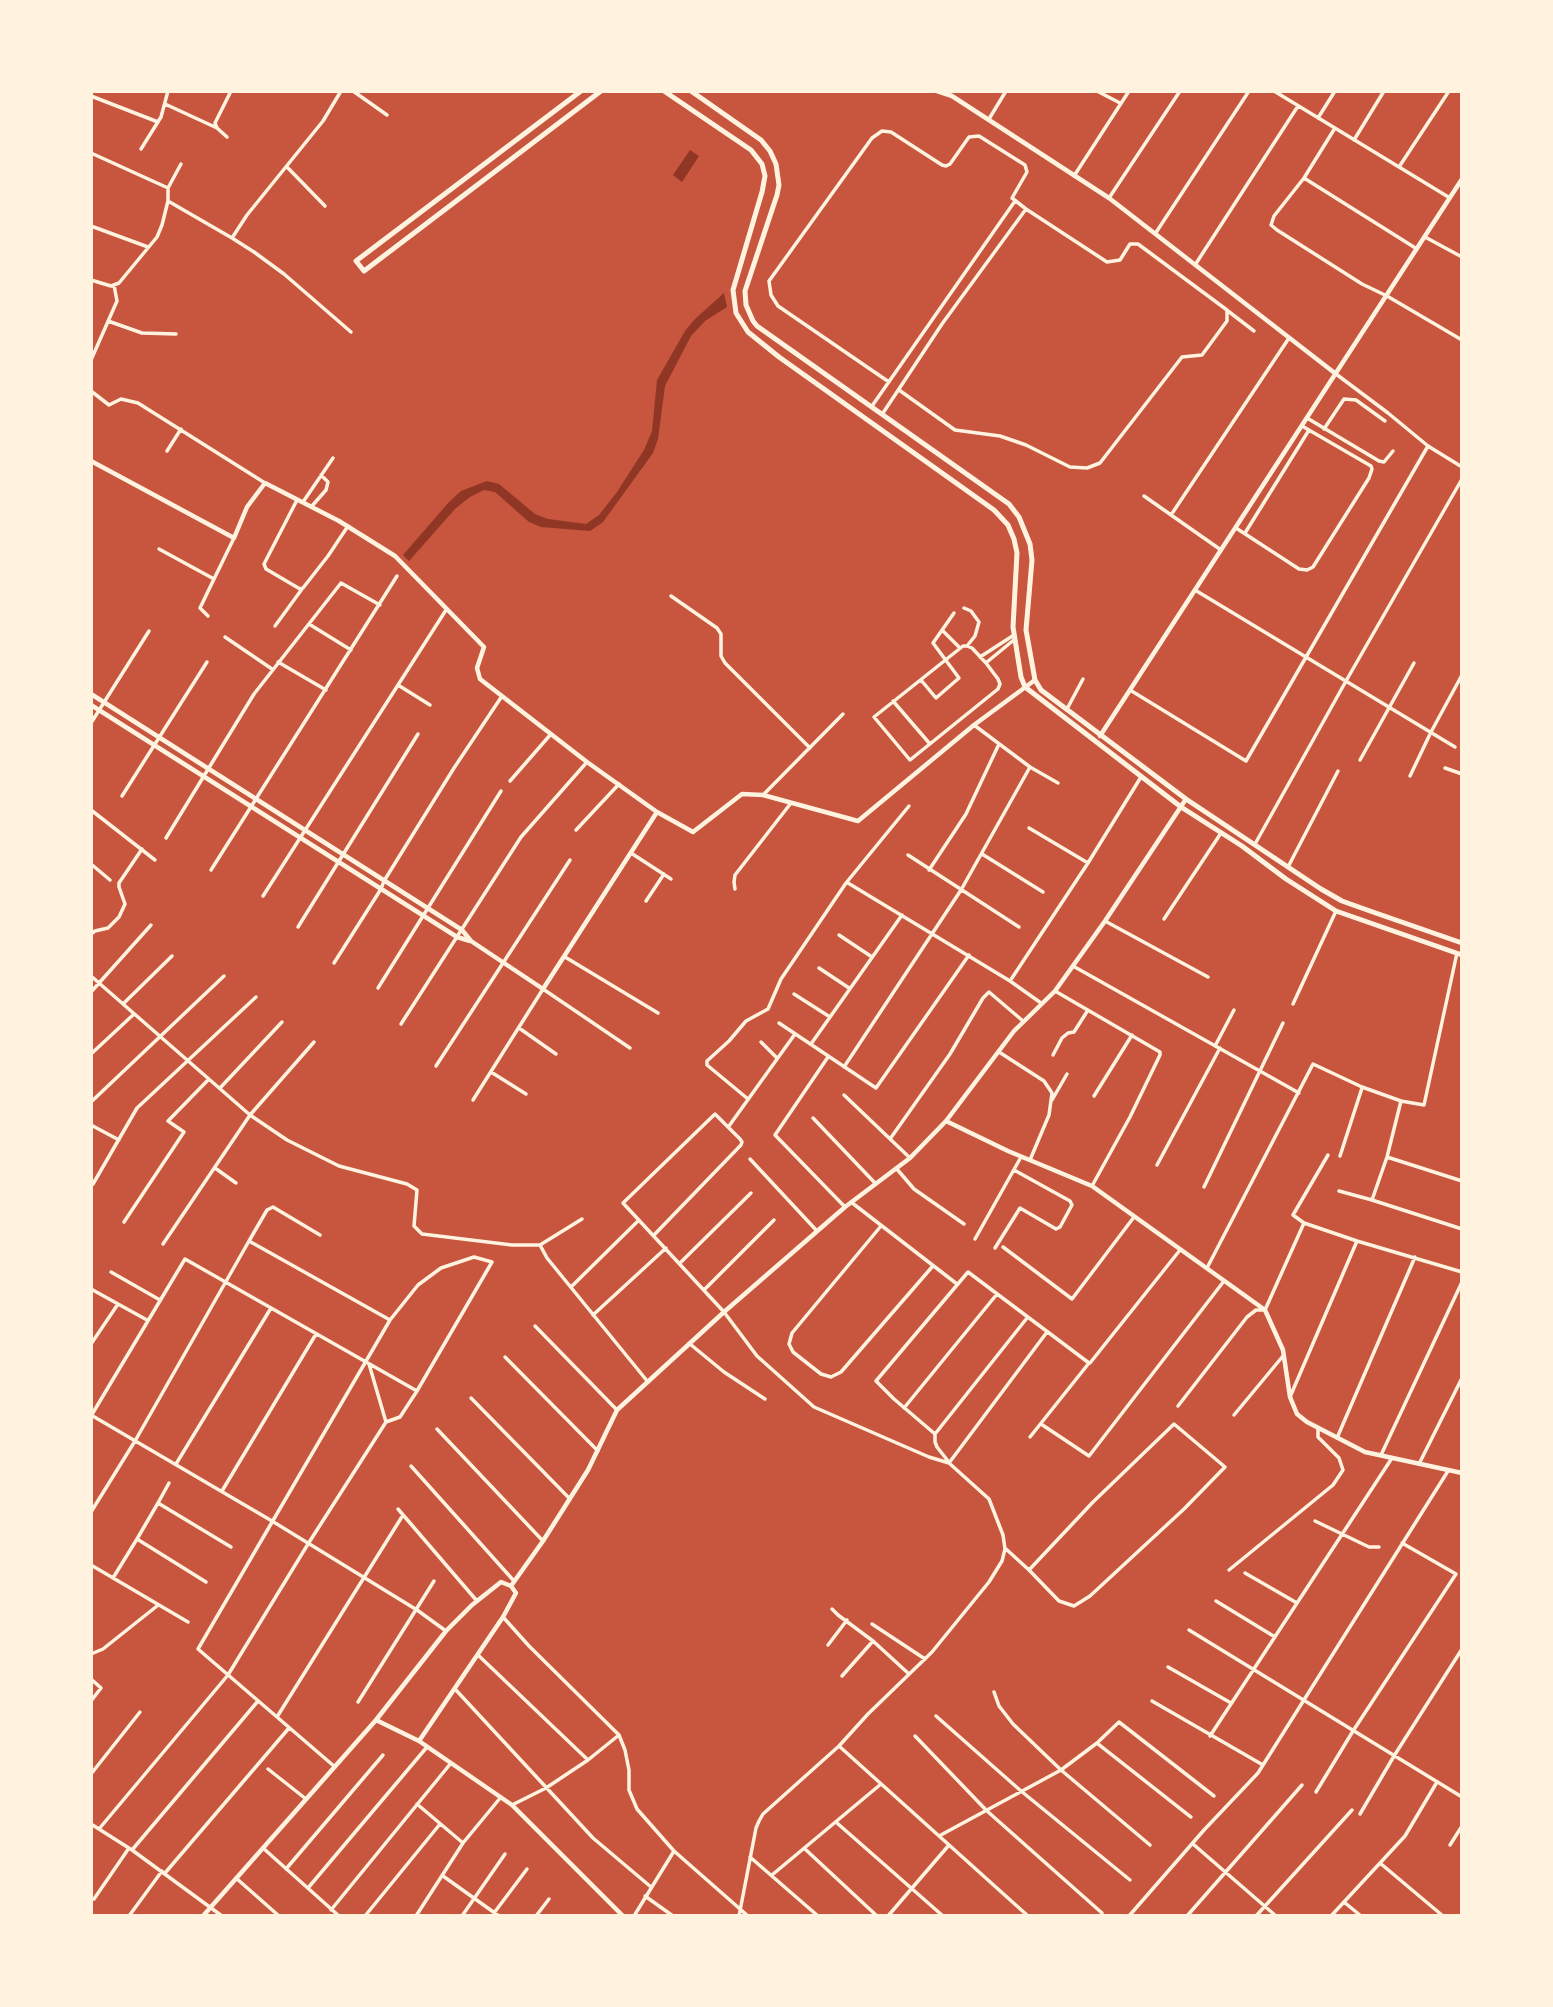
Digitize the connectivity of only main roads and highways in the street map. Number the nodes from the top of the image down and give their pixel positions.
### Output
1 (581, 91) edge
2 (601, 91) edge
3 (664, 91) edge
4 (691, 91) edge
5 (762, 192) junction
6 (777, 195) junction
7 (825, 373) junction
8 (818, 383) junction
9 (1031, 560) junction
10 (1018, 561) junction
11 (1462, 943) edge
12 (1460, 954) edge

1 - 2 main road
3 - 5 main road
4 - 6 main road
5 - 6 main road
5 - 8 main road
6 - 7 main road
7 - 8 main road
7 - 9 main road
8 - 10 main road
9 - 10 main road
9 - 11 main road
10 - 12 main road

